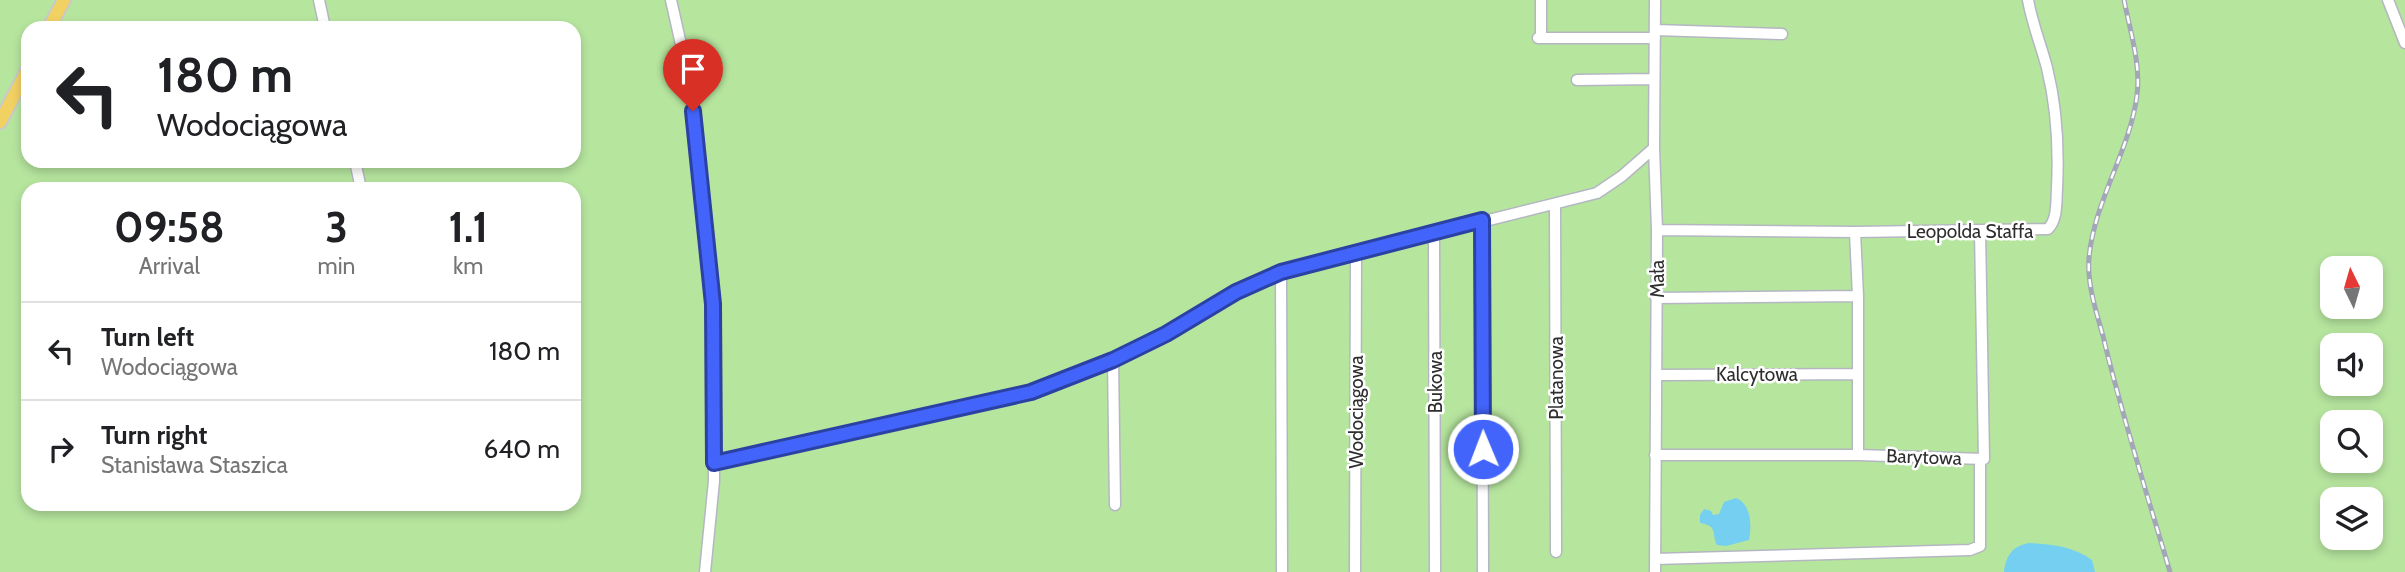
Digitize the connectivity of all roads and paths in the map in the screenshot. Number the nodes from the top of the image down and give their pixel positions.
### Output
1 (64, 0) edge
2 (319, 0) edge
3 (671, 0) edge
4 (1541, 0) edge
5 (1655, 0) edge
6 (2028, 0) edge
7 (2388, 0) edge
8 (53, 21) edge
9 (324, 21) edge
10 (1655, 34) junction
11 (1782, 34) dead end
12 (2405, 43) edge
13 (1654, 79) junction
14 (1577, 80) dead end
15 (21, 82) edge
16 (0, 122) edge
17 (1654, 148) junction
18 (1555, 204) junction
19 (1482, 220) junction
20 (1657, 230) junction
21 (1980, 230) junction
22 (1855, 232) junction
23 (1434, 233) junction
24 (1356, 253) junction
25 (1281, 272) junction
26 (1858, 296) junction
27 (1657, 298) junction
28 (1113, 360) junction
29 (1656, 374) junction
30 (1858, 374) junction
31 (1655, 455) junction
32 (1858, 455) junction
33 (1980, 459) junction
34 (714, 463) junction
35 (1115, 505) dead end
36 (1556, 552) dead end
37 (1655, 559) junction
38 (705, 572) edge
39 (1282, 572) edge
40 (1356, 572) edge
41 (1435, 572) edge
42 (1483, 572) edge
43 (1655, 572) edge

1 - 8 main road
2 - 9 street
3 - 34 street
4 - 10 street
5 - 10 street, Mała
6 - 21 street, Leopolda Staffa
7 - 12 street
10 - 11 street
10 - 13 street, Mała
13 - 14 street
13 - 17 street, Mała
15 - 16 main road
17 - 18 street
17 - 20 street, Mała
18 - 19 street
18 - 36 street, Platanowa
19 - 23 street
19 - 42 street
20 - 22 street, Leopolda Staffa
20 - 27 street, Mała
21 - 22 street, Leopolda Staffa
21 - 33 street, Barytowa
22 - 26 street, Barytowa
23 - 24 street
23 - 41 street, Bukowa
24 - 25 street
24 - 40 street, Wodociągowa
25 - 28 street
25 - 39 street
26 - 27 street
26 - 30 street, Barytowa
27 - 29 street, Mała
28 - 34 street
28 - 35 street
29 - 30 street, Kalcytowa
29 - 31 street, Mała
30 - 32 street, Barytowa
31 - 32 street
31 - 37 street, Mała
32 - 33 street, Barytowa
33 - 37 street
34 - 38 street
37 - 43 street, Mała

